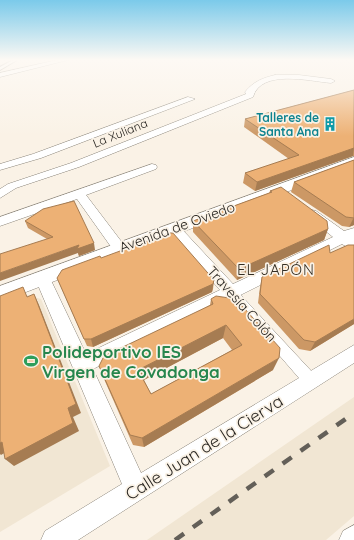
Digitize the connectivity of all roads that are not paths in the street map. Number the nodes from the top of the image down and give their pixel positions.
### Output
1 (255, 85) edge
2 (191, 99) dead end
3 (354, 161) edge
4 (0, 167) edge
5 (152, 167) dead end
6 (0, 194) edge
7 (79, 194) junction
8 (300, 206) edge
9 (0, 222) edge
10 (173, 228) junction
11 (350, 238) edge
12 (119, 248) junction
13 (43, 278) junction
14 (231, 292) junction
15 (0, 294) edge
16 (354, 353) edge
17 (81, 365) junction
18 (310, 380) junction
19 (136, 489) junction
20 (54, 540) edge

1 - 6 street, La Xuliana
2 - 4 street, La Xuliana
3 - 10 street, Avenida de Oviedo
5 - 7 street
7 - 9 street
7 - 12 street
8 - 11 street
10 - 12 street, Avenida de Oviedo
10 - 14 street, Travesía Colón
11 - 14 street
12 - 13 street, Avenida de Oviedo
13 - 15 street, Avenida de Oviedo
13 - 17 street
14 - 17 street
14 - 18 street, Travesía Colón
16 - 18 street, Calle Juan de la Cierva
17 - 19 street
18 - 19 street, Calle Juan de la Cierva
19 - 20 street, Calle Juan de la Cierva

